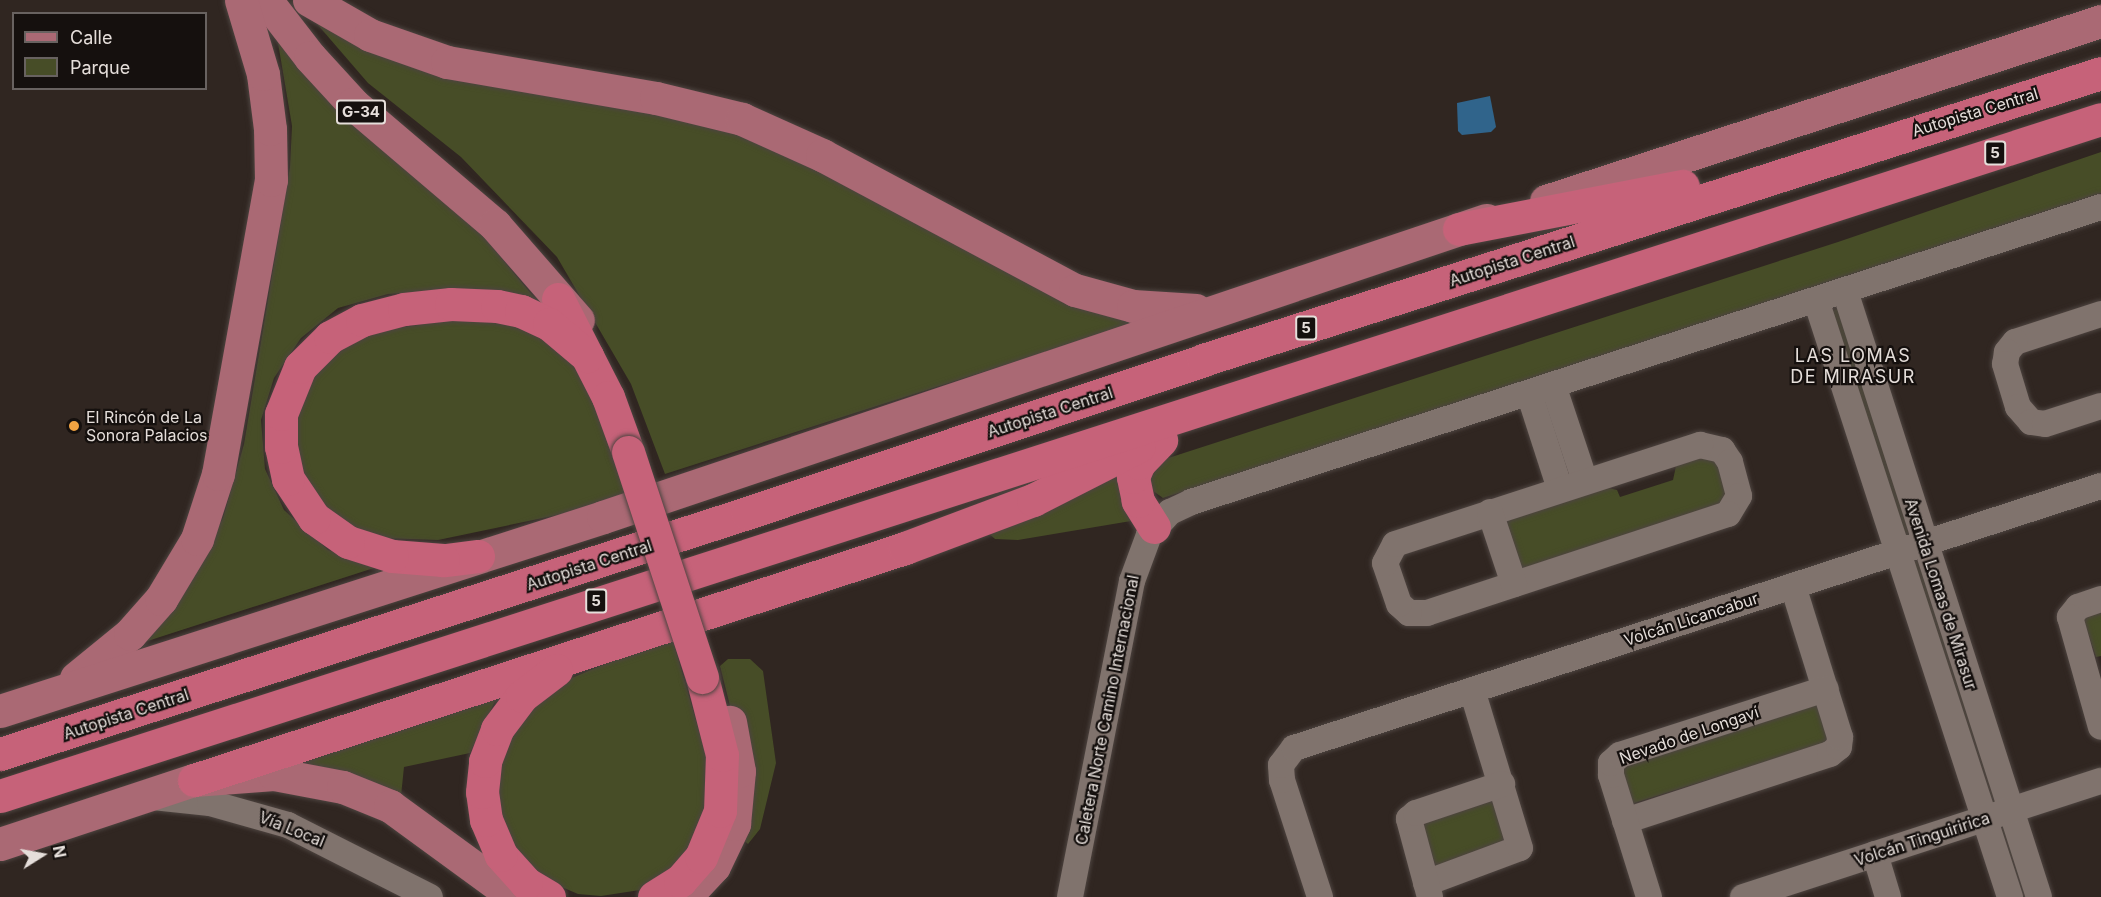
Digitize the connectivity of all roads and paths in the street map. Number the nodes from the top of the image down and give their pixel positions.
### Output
1 (241, 0) edge
2 (266, 0) edge
3 (309, 0) edge
4 (2101, 21) edge
5 (2101, 72) edge
6 (2101, 119) edge
7 (1866, 146) junction
8 (2101, 207) edge
9 (1459, 229) junction
10 (1845, 291) junction
11 (558, 299) junction
12 (1816, 300) junction
13 (1222, 309) junction
14 (2101, 314) edge
15 (587, 356) junction
16 (1553, 385) junction
17 (1529, 393) junction
18 (2101, 406) edge
19 (1194, 413) junction
20 (636, 450) junction
21 (1585, 481) junction
22 (2101, 486) edge
23 (1560, 489) junction
24 (1490, 512) junction
25 (1154, 527) junction
26 (1924, 543) junction
27 (1898, 552) junction
28 (478, 556) junction
29 (1514, 585) junction
30 (1793, 586) junction
31 (2101, 599) edge
32 (579, 655) junction
33 (2093, 667) edge
34 (709, 674) junction
35 (1826, 689) junction
36 (1472, 690) junction
37 (52, 694) junction
38 (0, 711) edge
39 (2101, 726) edge
40 (0, 754) edge
41 (194, 780) junction
42 (2101, 781) edge
43 (1502, 784) junction
44 (0, 796) edge
45 (144, 796) junction
46 (2011, 810) junction
47 (1985, 819) junction
48 (1625, 821) junction
49 (0, 844) edge
50 (1875, 854) junction
51 (1428, 890) edge
52 (430, 897) edge
53 (515, 897) edge
54 (549, 897) edge
55 (654, 897) edge
56 (685, 897) edge
57 (1070, 897) edge
58 (1320, 897) edge
59 (1649, 897) edge
60 (1743, 897) edge
61 (1888, 897) edge
62 (2010, 897) edge
63 (2039, 897) edge

1 - 37 main road
2 - 11 main road, G-34
3 - 13 main road
4 - 9 main road
5 - 7 highway, Autopista Central / 5
6 - 19 highway, 5
7 - 9 highway
7 - 40 highway, Autopista Central / 5
8 - 10 street
9 - 13 main road
10 - 12 street
10 - 26 street, Avenida Lomas de Mirasur
11 - 15 highway
11 - 20 main road
12 - 16 street
12 - 27 street, Avenida Lomas de Mirasur
13 - 28 main road
14 - 18 street
15 - 20 highway
15 - 28 highway
16 - 17 street
16 - 21 street
17 - 23 street
17 - 25 street
19 - 25 highway
19 - 32 highway
19 - 44 highway, 5
20 - 34 highway, bridge
21 - 23 street
21 - 29 street
22 - 26 street, Volcán Licancabur
23 - 24 street
24 - 29 street
24 - 29 street
25 - 57 street, Caletera Norte Camino Internacional
26 - 27 street, Volcán Licancabur
26 - 46 street, Avenida Lomas de Mirasur
27 - 30 street, Volcán Licancabur
27 - 47 street, Avenida Lomas de Mirasur
28 - 37 main road
30 - 35 street
30 - 36 street, Volcán Licancabur
31 - 33 street
32 - 41 highway
32 - 54 highway
33 - 39 street
34 - 55 highway
34 - 56 main road
35 - 48 street
35 - 48 street, Nevado de Longaví
36 - 43 street
36 - 58 street, Volcán Licancabur
37 - 38 main road
41 - 45 main road
41 - 53 main road
42 - 46 street, Volcán Tinguiririca
43 - 51 street
43 - 51 street
45 - 49 main road
45 - 52 street, Vía Local
46 - 47 street, Volcán Tinguiririca
46 - 63 street, Avenida Lomas de Mirasur
47 - 50 street, Volcán Tinguiririca
47 - 62 street, Avenida Lomas de Mirasur
48 - 59 street, Nevado de Longaví
50 - 60 street, Volcán Tinguiririca
50 - 61 street

